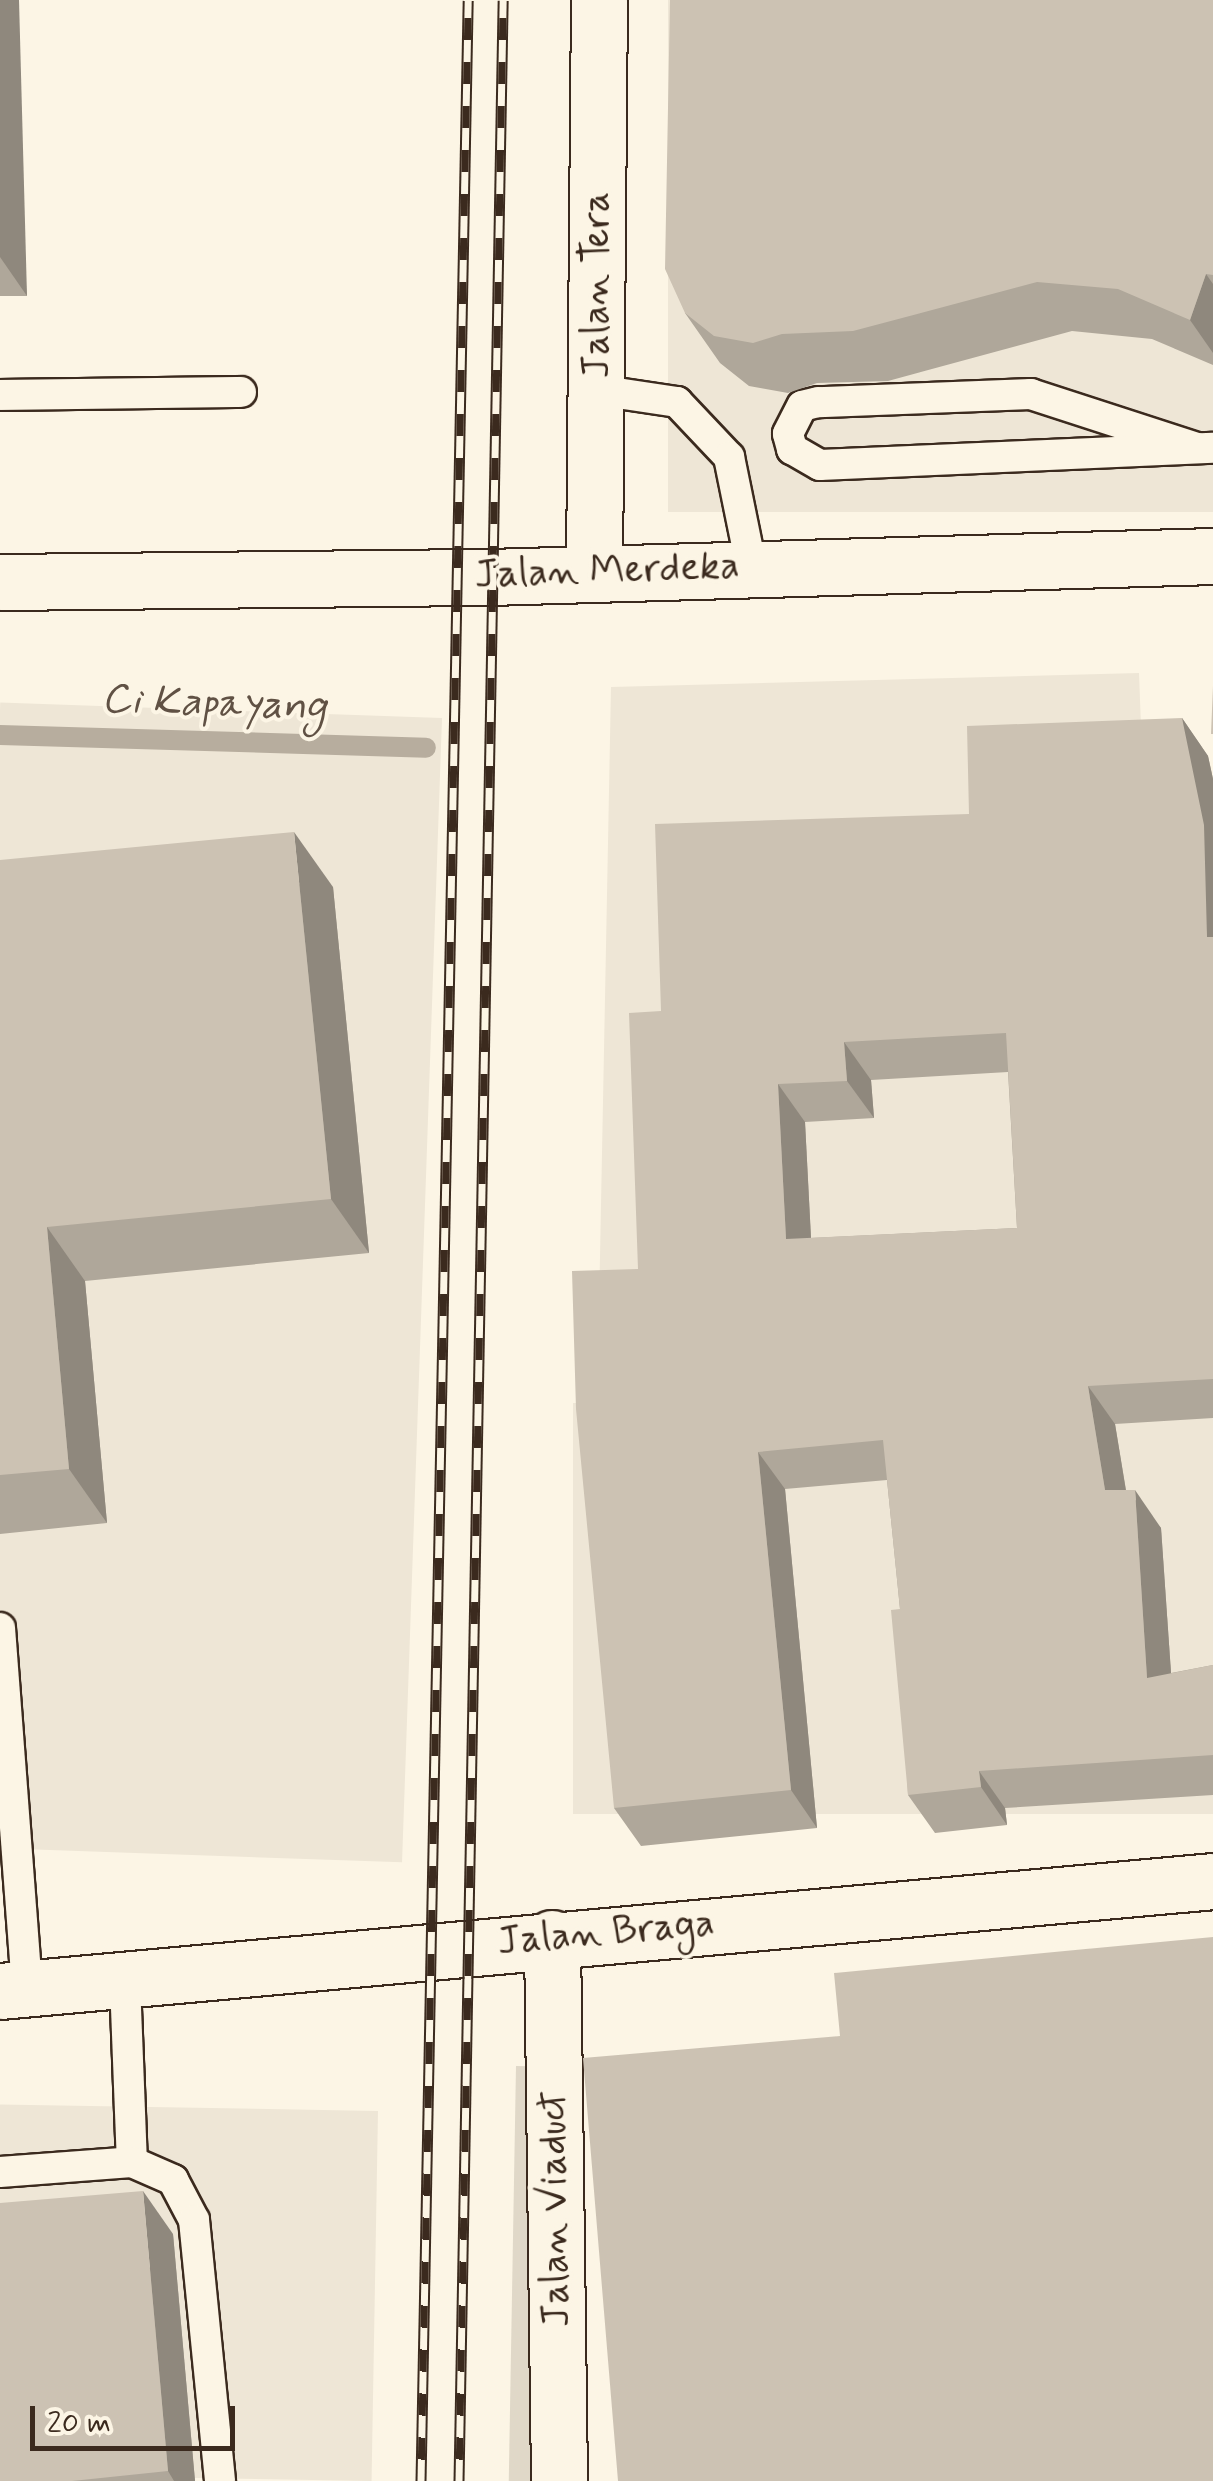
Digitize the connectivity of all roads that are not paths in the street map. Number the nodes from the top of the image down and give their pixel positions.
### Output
1 (599, 0) edge
2 (597, 390) junction
3 (241, 392) dead end
4 (0, 395) edge
5 (1205, 448) edge
6 (1213, 556) edge
7 (750, 565) junction
8 (594, 570) junction
9 (0, 582) edge
10 (0, 1628) edge
11 (6, 1826) edge
12 (1213, 1880) edge
13 (552, 1938) junction
14 (124, 1982) junction
15 (14, 1990) edge
16 (132, 2162) junction
17 (0, 2172) edge
18 (220, 2481) edge
19 (560, 2481) edge

1 - 2 main road, Jalan Tera
2 - 7 lane
2 - 8 main road, Jalan Tera
3 - 4 lane
5 - 5 lane
6 - 7 main road, Jalan Merdeka
7 - 8 main road, Jalan Merdeka
8 - 9 main road, Jalan Merdeka
10 - 11 lane
11 - 15 lane
12 - 13 main road, Jalan Braga
13 - 14 main road, Jalan Braga
13 - 19 main road, Jalan Viaduct
14 - 15 main road, Jalan Braga
14 - 16 lane
16 - 17 lane
16 - 18 lane

